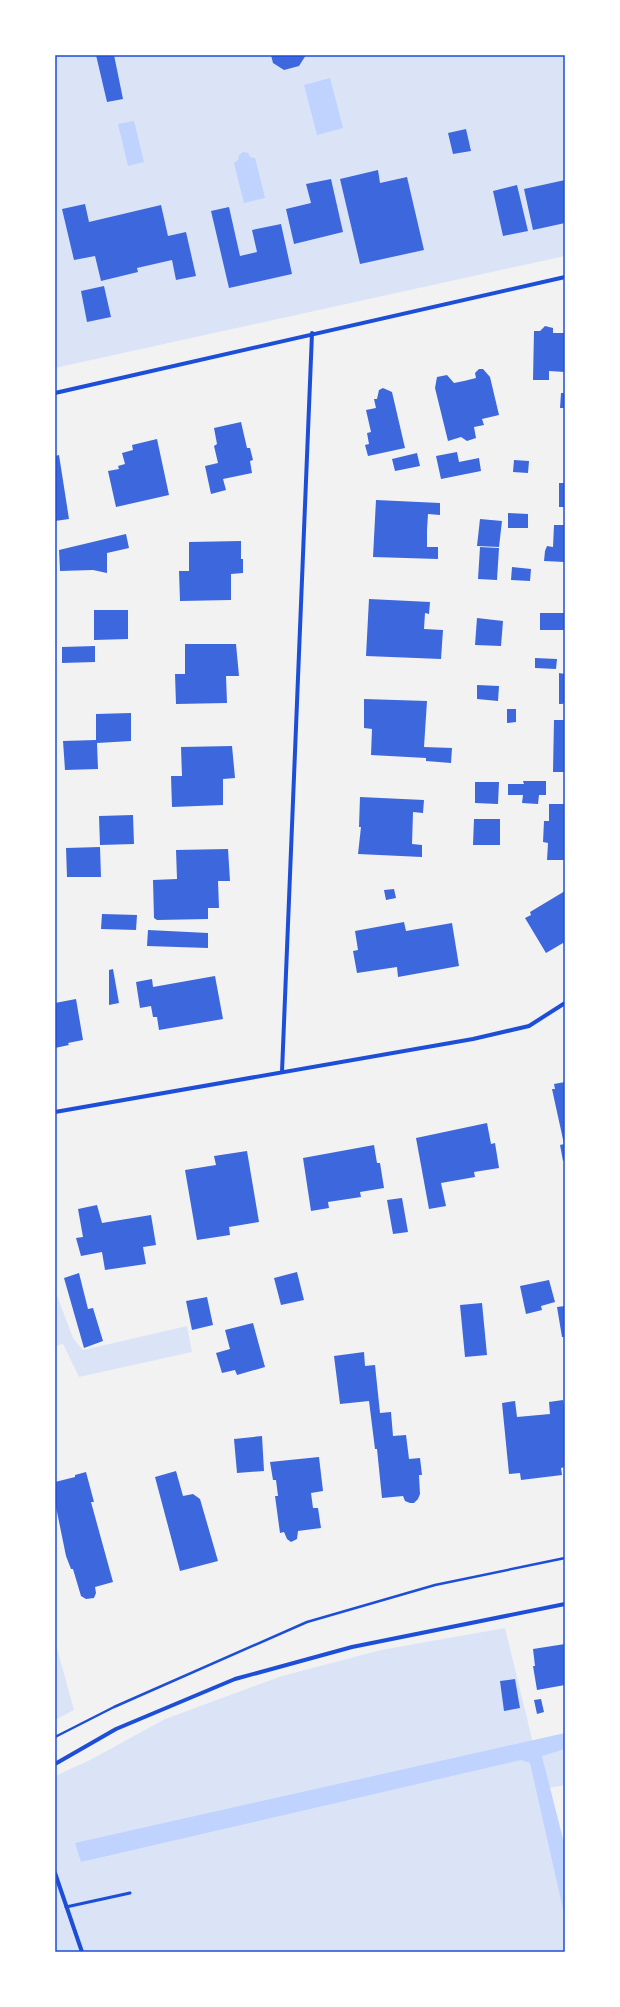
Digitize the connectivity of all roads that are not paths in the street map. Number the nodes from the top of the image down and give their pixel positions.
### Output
1 (565, 277) edge
2 (312, 334) junction
3 (55, 392) edge
4 (565, 1003) edge
5 (282, 1072) junction
6 (55, 1112) edge
7 (565, 1604) edge
8 (55, 1764) edge
9 (55, 1873) edge
10 (130, 1893) dead end
11 (66, 1907) junction
12 (82, 1952) edge

1 - 2 street
2 - 3 street
2 - 5 street
4 - 5 street
5 - 6 street
7 - 8 street
9 - 11 street
10 - 11 lane
11 - 12 street

